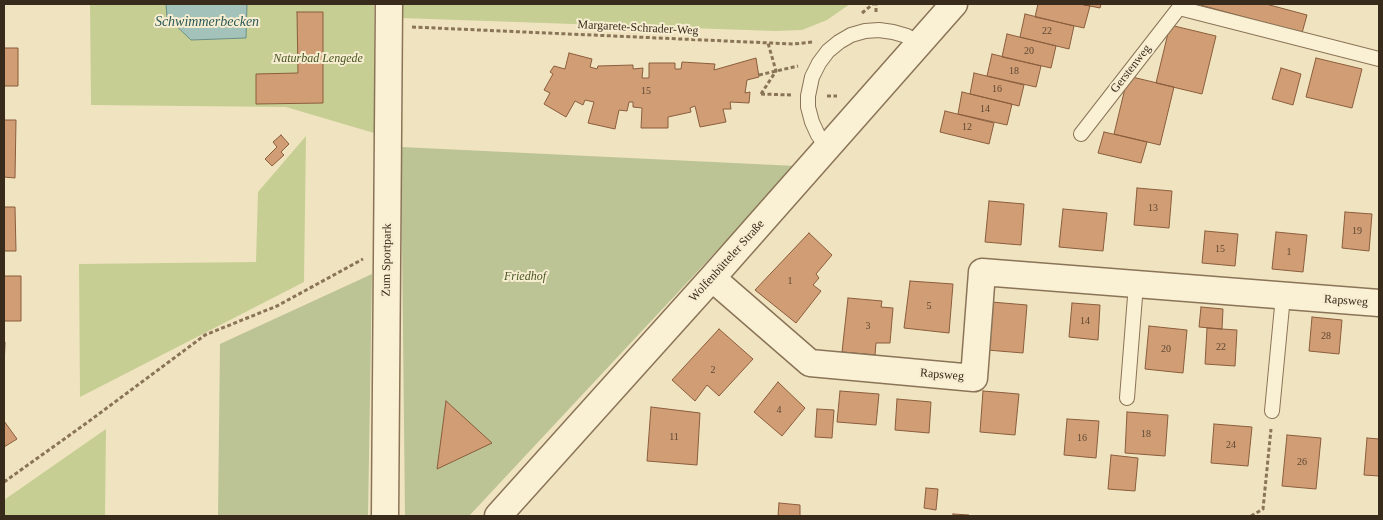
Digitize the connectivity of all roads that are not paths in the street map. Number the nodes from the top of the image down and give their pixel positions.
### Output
1 (954, 4) edge
2 (1179, 6) edge
3 (389, 14) edge
4 (919, 44) junction
5 (1379, 59) edge
6 (1081, 134) dead end
7 (827, 148) junction
8 (712, 278) junction
9 (1136, 284) junction
10 (1283, 296) junction
11 (1379, 303) edge
12 (1126, 398) dead end
13 (1272, 411) road end
14 (385, 516) edge
15 (498, 516) edge

1 - 4 street, Wolfenbütteler Straße
2 - 5 lane
2 - 6 lane, Gerstenweg
3 - 14 street, Zum Sportpark
4 - 7 street, Wolfenbütteler Straße
4 - 7 lane
7 - 8 street, Wolfenbütteler Straße
8 - 9 street, Rapsweg
8 - 15 street, Wolfenbütteler Straße
9 - 10 street, Rapsweg
9 - 12 lane
10 - 11 street, Rapsweg
10 - 13 lane

